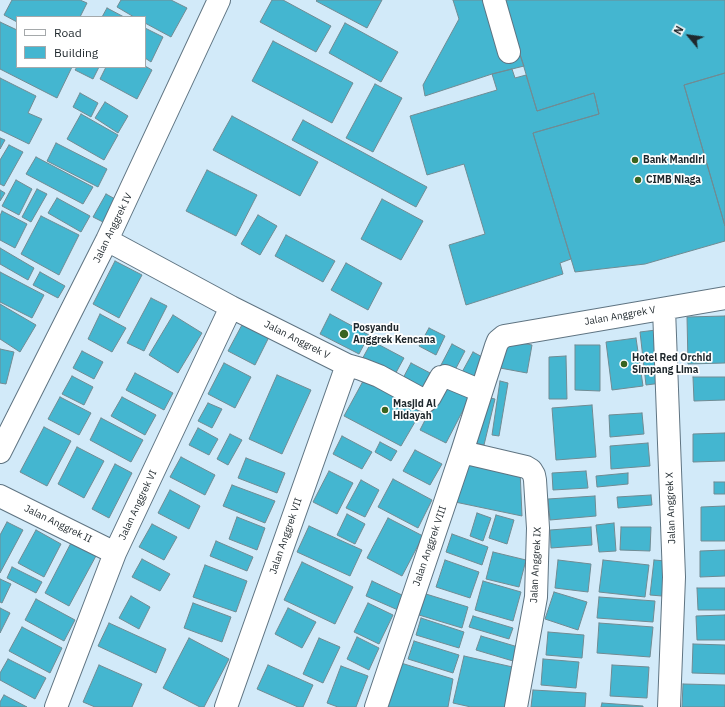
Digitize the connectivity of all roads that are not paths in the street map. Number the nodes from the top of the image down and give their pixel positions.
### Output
1 (219, 0) edge
2 (494, 0) edge
3 (509, 52) dead end
4 (108, 240) junction
5 (725, 298) edge
6 (231, 307) junction
7 (664, 309) junction
8 (347, 365) junction
9 (481, 391) junction
10 (0, 452) edge
11 (462, 452) junction
12 (0, 496) edge
13 (115, 553) junction
14 (56, 707) edge
15 (226, 707) edge
16 (376, 707) edge
17 (516, 707) edge
18 (670, 707) edge

1 - 4 street, Jalan Anggrek IV
2 - 3 street
4 - 6 street, Jalan Anggrek V
4 - 10 street, Jalan Anggrek IV
5 - 7 street, Jalan Anggrek V
6 - 8 street, Jalan Anggrek V
6 - 13 street, Jalan Anggrek VI
7 - 9 street, Jalan Anggrek V
7 - 18 street, Jalan Anggrek X
8 - 9 street, Jalan Anggrek V
8 - 15 street, Jalan Anggrek VII
9 - 11 street, Jalan Anggrek V
11 - 16 street, Jalan Anggrek VIII
11 - 17 street, Jalan Anggrek IX
12 - 13 street, Jalan Anggrek II
13 - 14 street, Jalan Anggrek VI

